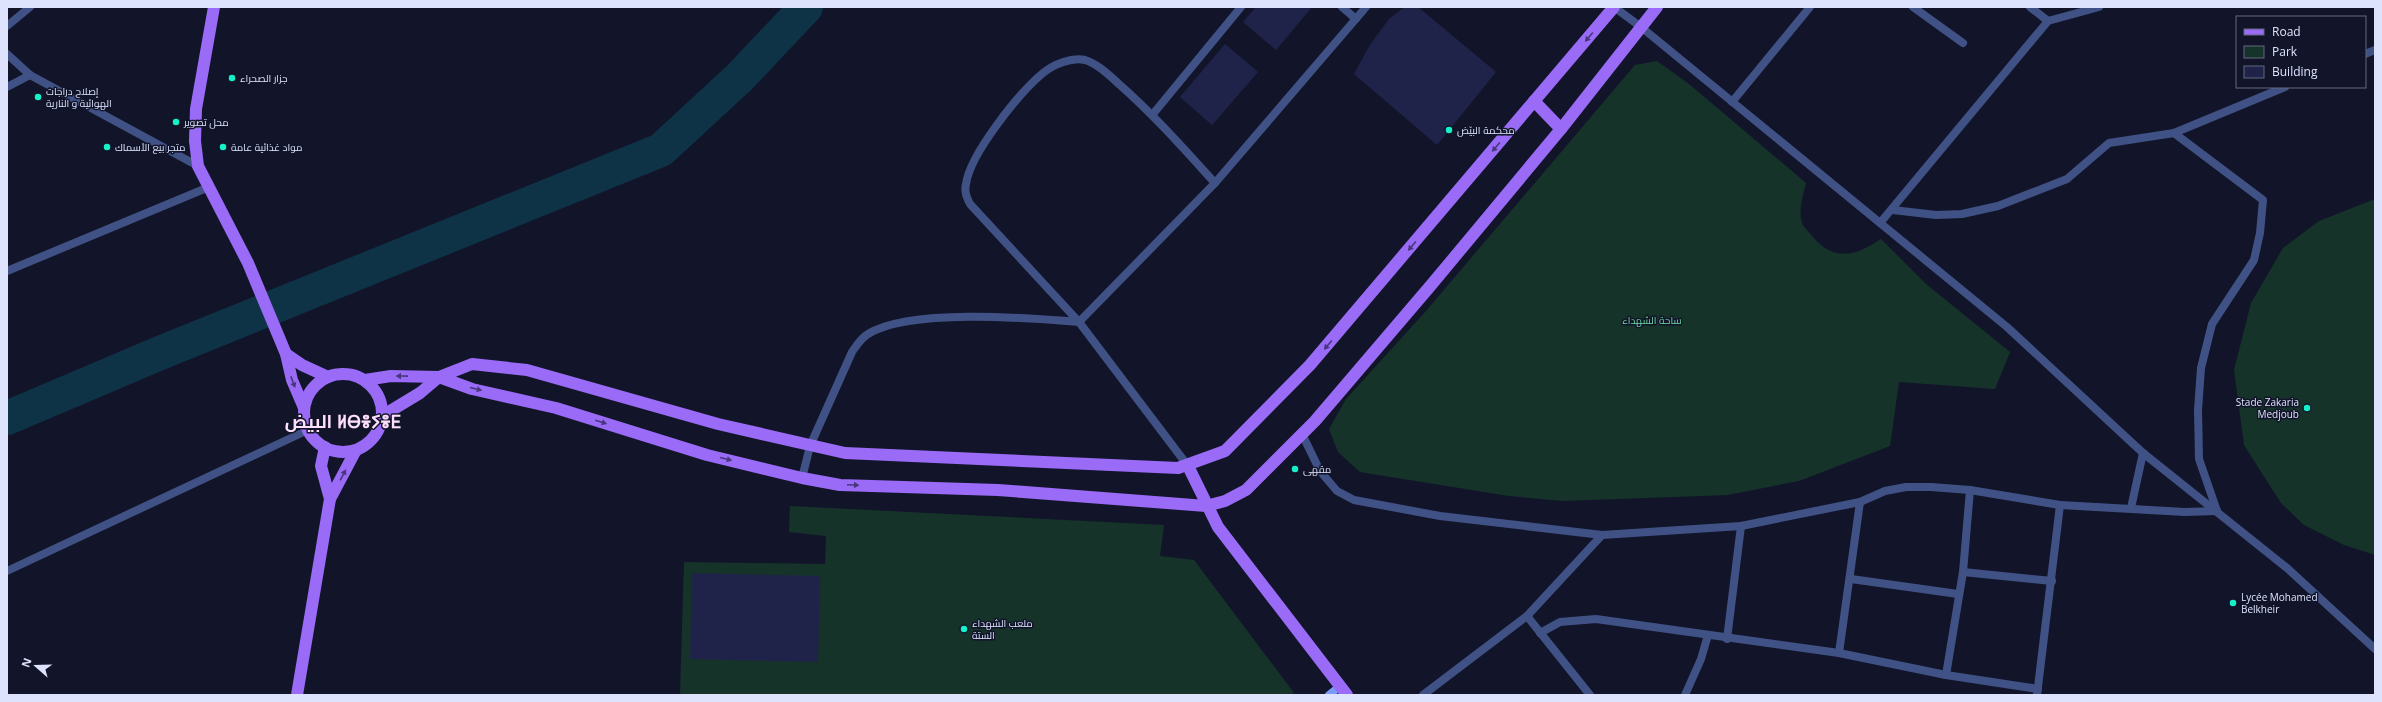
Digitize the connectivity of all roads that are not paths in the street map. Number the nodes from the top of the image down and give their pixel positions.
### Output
1 (30, 7) edge
2 (214, 7) edge
3 (1241, 7) edge
4 (1342, 7) edge
5 (1366, 7) edge
6 (1614, 7) edge
7 (1657, 7) edge
8 (1810, 7) edge
9 (1913, 7) edge
10 (2030, 7) edge
11 (2099, 7) edge
12 (1356, 19) junction
13 (2048, 21) junction
14 (7, 26) edge
15 (1640, 27) junction
16 (1963, 44) dead end
17 (7, 54) edge
18 (30, 75) junction
19 (7, 87) edge
20 (2283, 88) edge
21 (1534, 102) junction
22 (1732, 102) junction
23 (1153, 114) junction
24 (1561, 129) junction
25 (2174, 133) junction
26 (198, 166) junction
27 (1215, 183) junction
28 (209, 187) junction
29 (1893, 210) junction
30 (1880, 224) junction
31 (7, 271) edge
32 (1079, 322) junction
33 (286, 354) junction
34 (328, 377) junction
35 (439, 377) junction
36 (365, 380) junction
37 (304, 408) junction
38 (382, 416) junction
39 (308, 430) junction
40 (1302, 434) junction
41 (810, 446) junction
42 (325, 447) junction
43 (356, 450) junction
44 (2143, 453) junction
45 (1188, 466) junction
46 (802, 478) junction
47 (1970, 490) junction
48 (330, 499) junction
49 (1860, 502) junction
50 (2060, 505) junction
51 (1206, 506) junction
52 (2131, 508) junction
53 (2216, 511) junction
54 (1741, 526) junction
55 (1602, 535) junction
56 (7, 571) edge
57 (1963, 572) junction
58 (1851, 579) junction
59 (2052, 581) junction
60 (1958, 594) junction
61 (1527, 616) junction
62 (1540, 633) junction
63 (1708, 635) junction
64 (1727, 639) junction
65 (2375, 649) edge
66 (1839, 653) junction
67 (1946, 675) junction
68 (1343, 690) edge
69 (2038, 692) edge
70 (297, 695) edge
71 (1329, 695) edge
72 (1423, 695) edge
73 (1590, 695) edge
74 (1685, 695) edge

1 - 14 street
2 - 26 main road
3 - 23 street
4 - 12 street
5 - 12 street
6 - 15 street
6 -> 21 main road
7 - 15 main road
8 - 22 street
9 - 16 street
10 - 13 street
11 - 13 street
12 - 27 street
13 - 29 street
15 - 22 street
15 - 24 main road
17 - 18 street
18 - 19 street
18 - 26 street
20 - 25 street
21 - 24 main road
21 -> 45 main road
22 - 30 street
23 - 27 street
23 - 32 street
24 - 40 main road
25 - 29 street
25 - 53 street
26 - 28 main road
27 - 32 street
28 - 31 street
28 - 33 main road
29 - 30 street
30 - 44 street
32 - 41 street
32 - 45 street
33 - 34 main road
33 -> 37 main road
34 - 36 main road
34 - 37 main road
35 -> 36 main road
35 - 38 main road
35 - 41 main road
35 -> 46 main road
36 - 38 main road
37 - 39 main road
38 - 43 main road
39 - 42 main road
39 - 56 street
40 - 51 main road
40 - 55 street
41 - 45 main road
41 - 46 street
42 - 43 main road
42 - 48 main road
48 -> 43 main road
44 - 52 street
44 - 53 street
45 - 51 main road
46 -> 51 main road
47 - 49 street
47 - 50 street
47 - 57 street
48 - 70 main road
49 - 54 street
49 - 58 street
50 - 52 street
50 - 59 street
51 - 68 main road
52 - 53 street
53 - 65 street
54 - 55 street
54 - 64 street
55 - 61 street
57 - 59 street
57 - 60 street
58 - 60 street
58 - 66 street
59 - 69 street
60 - 67 street
61 - 62 street
61 - 72 street
62 - 63 street
62 - 73 street
63 - 64 street
63 - 74 street
64 - 66 street
66 - 67 street
67 - 69 street
68 - 71 main road

